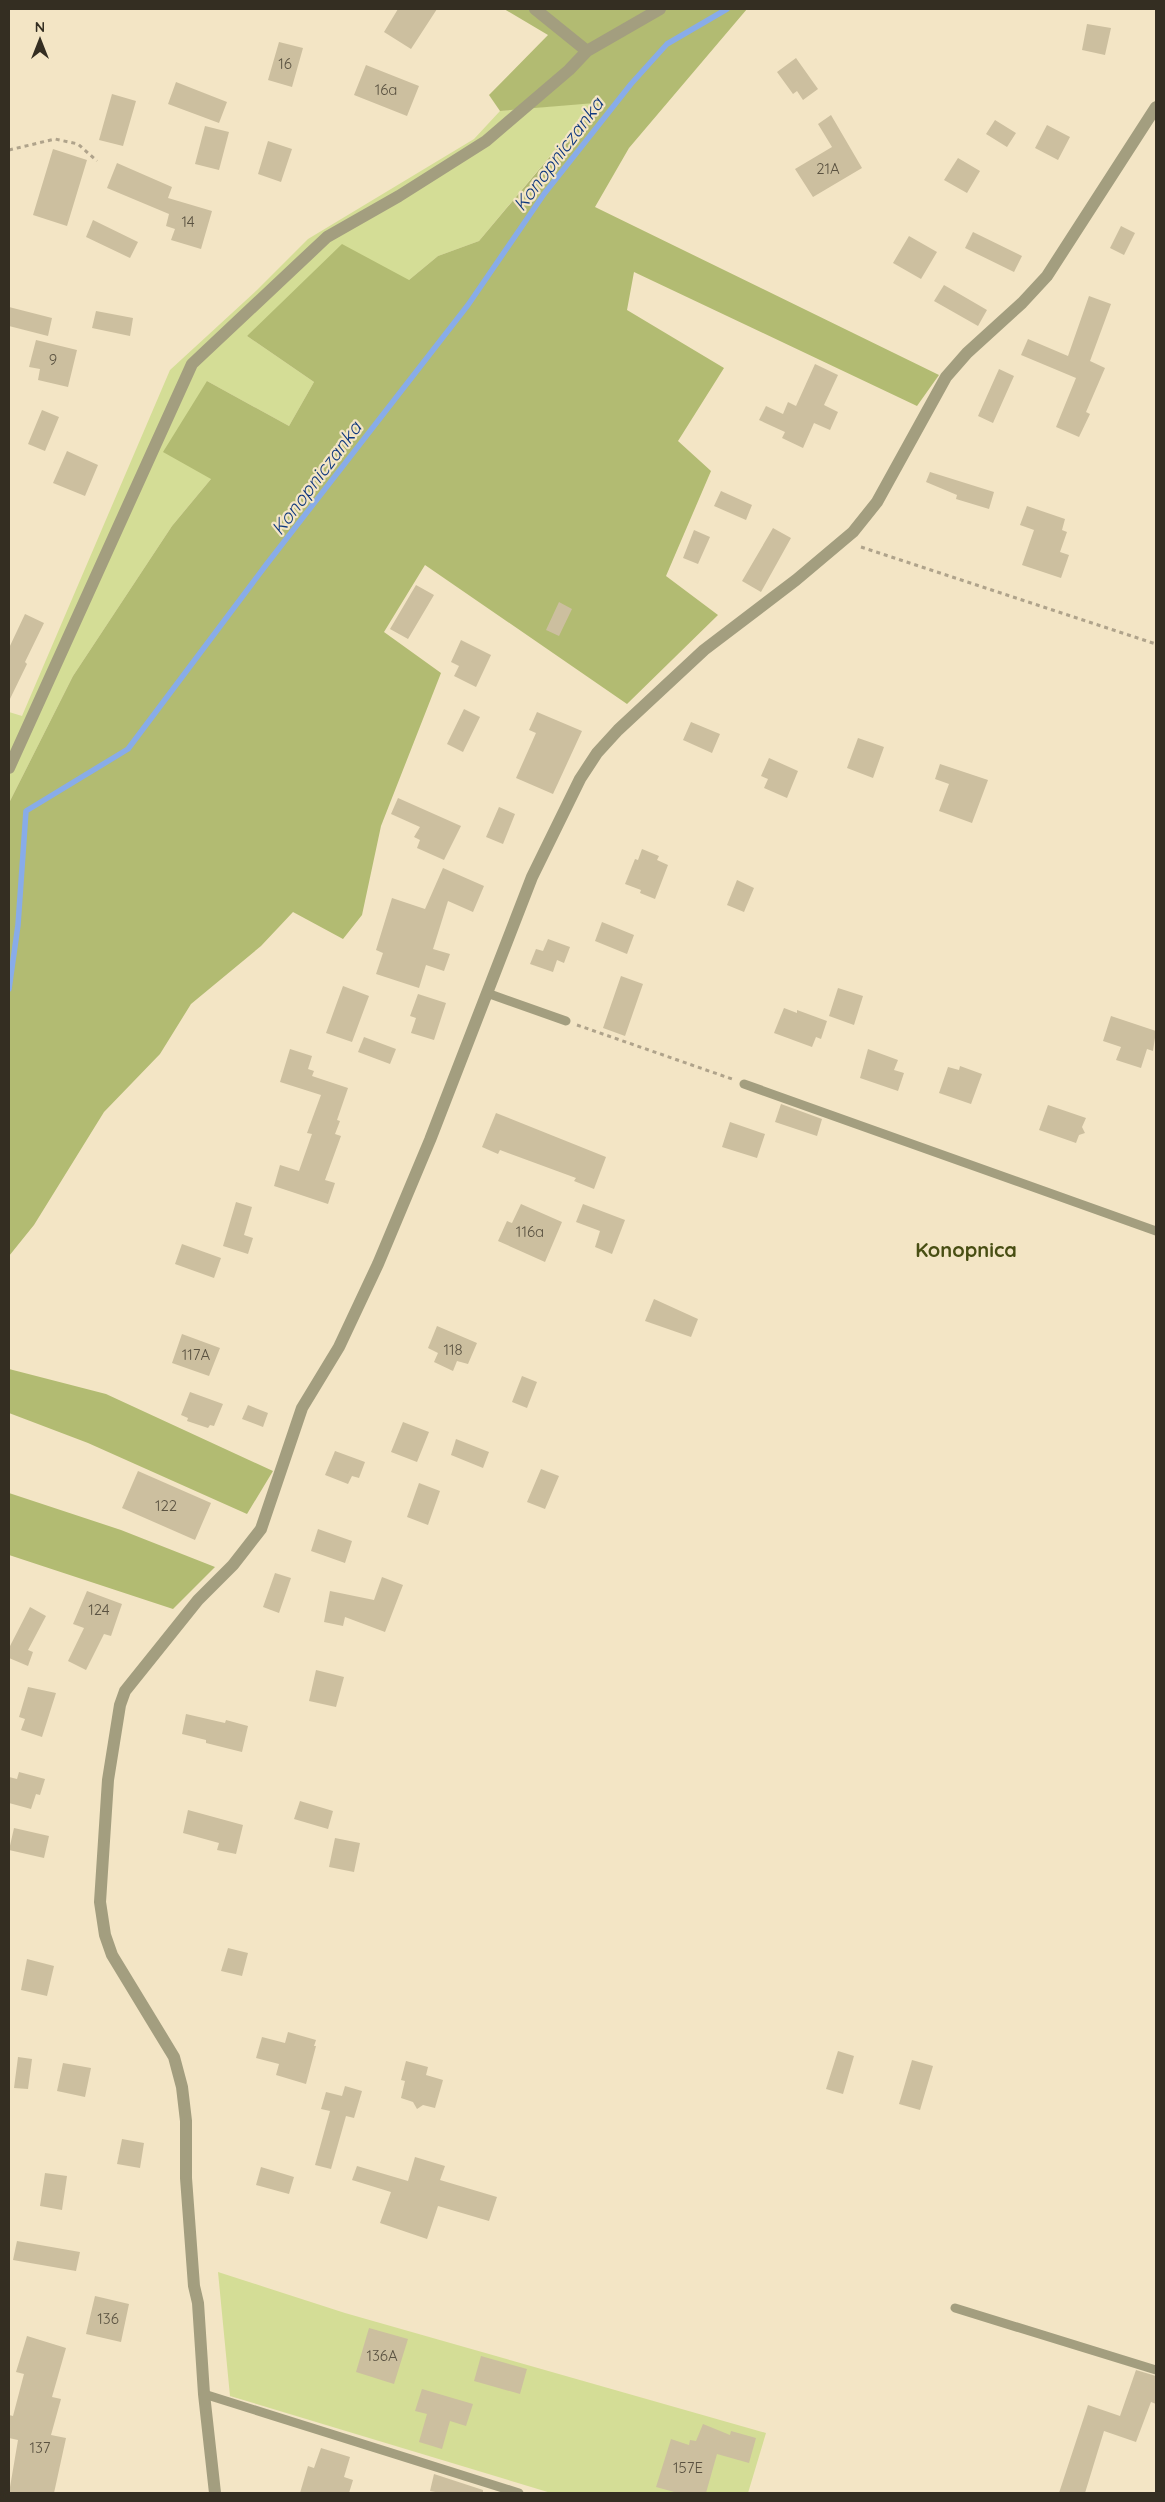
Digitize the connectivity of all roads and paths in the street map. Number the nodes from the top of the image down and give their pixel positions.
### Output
1 (535, 9) edge
2 (660, 9) edge
3 (587, 51) junction
4 (1156, 106) edge
5 (9, 150) edge
6 (97, 161) dead end
7 (845, 539) junction
8 (1156, 644) edge
9 (9, 768) edge
10 (487, 993) junction
11 (566, 1021) joint
12 (744, 1084) joint
13 (1156, 1231) edge
14 (955, 2308) dead end
15 (1156, 2370) edge
16 (204, 2394) junction
17 (215, 2493) edge
18 (519, 2493) edge

1 - 3 street
2 - 3 street
3 - 9 street
4 - 7 street
5 - 6 path
7 - 8 path
7 - 10 street
10 - 11 lane
10 - 16 street
11 - 12 path
12 - 13 lane
14 - 15 lane
16 - 17 street
16 - 18 lane

